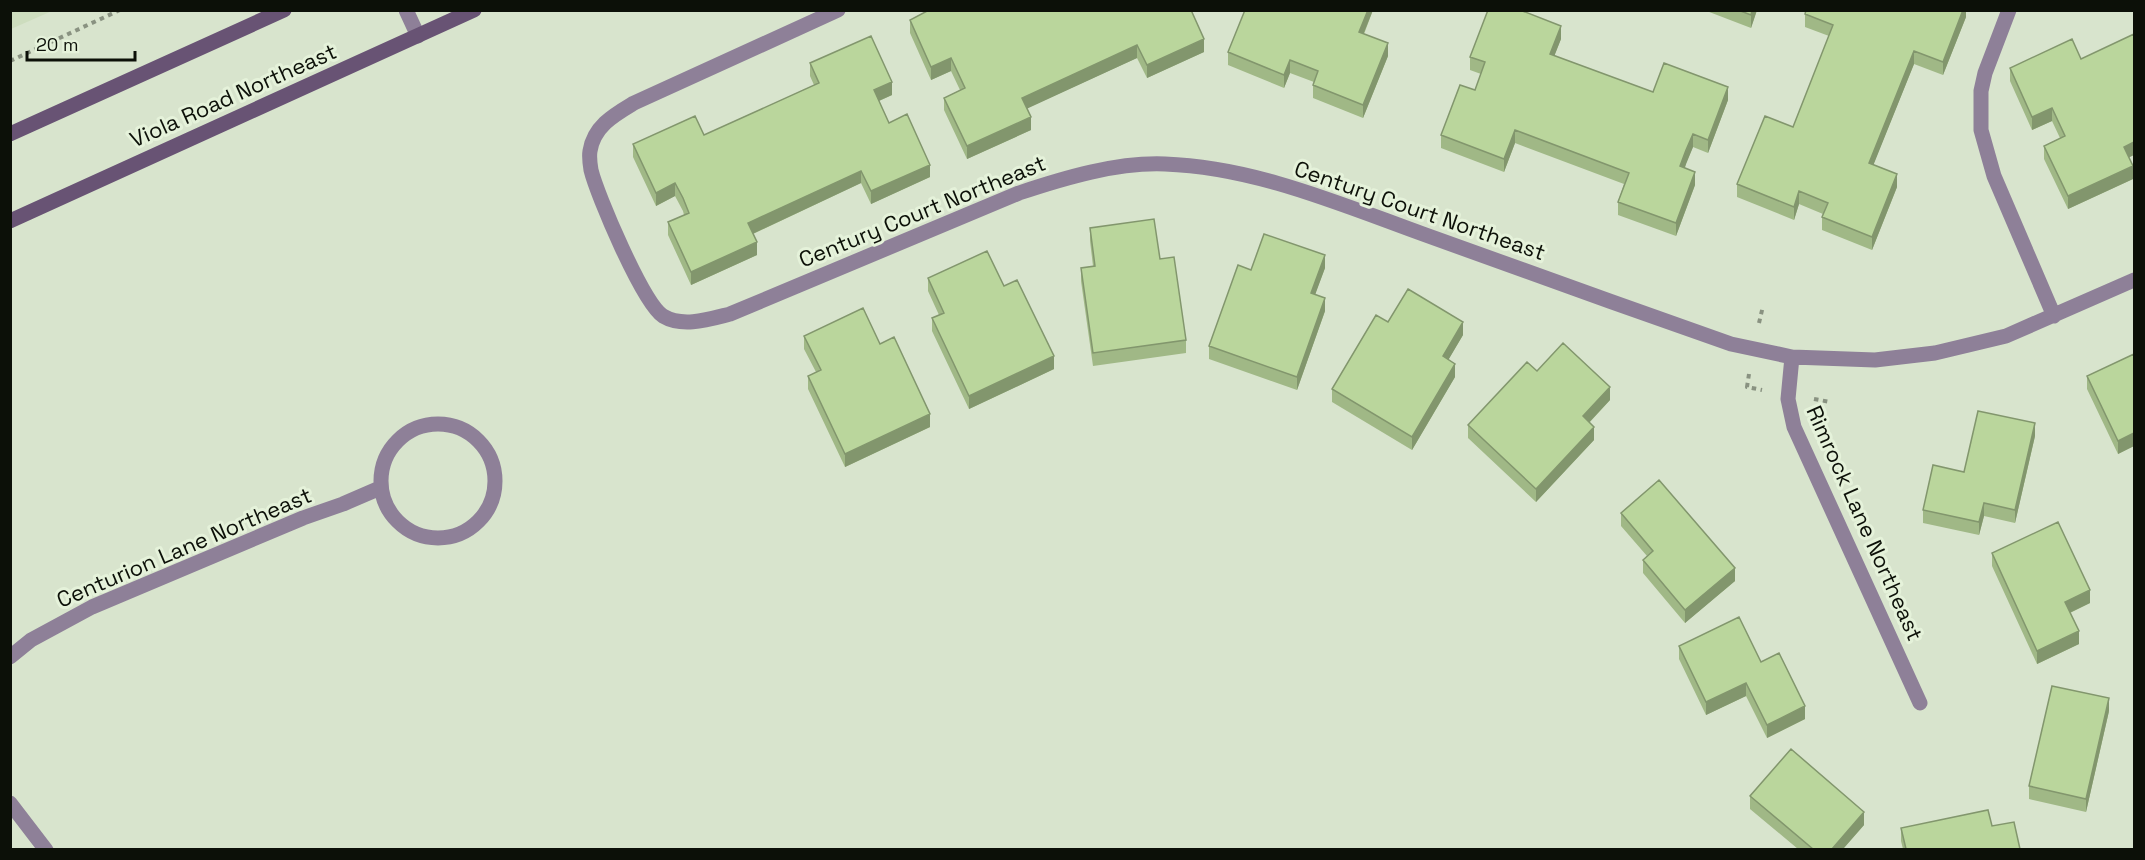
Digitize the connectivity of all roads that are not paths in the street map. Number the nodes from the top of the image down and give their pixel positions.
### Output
1 (284, 10) edge
2 (406, 10) edge
3 (474, 10) edge
4 (838, 10) edge
5 (2009, 10) edge
6 (418, 36) junction
7 (10, 135) edge
8 (10, 221) edge
9 (2134, 280) edge
10 (2054, 316) junction
11 (1792, 357) junction
12 (380, 488) junction
13 (10, 657) edge
14 (1920, 703) dead end
15 (10, 803) edge
16 (46, 849) edge

1 - 7 main road
2 - 6 street
3 - 6 main road, Viola Road Northeast
4 - 11 street, Century Court Northeast
5 - 10 street
6 - 8 main road, Viola Road Northeast
9 - 10 street, Century Court Northeast
10 - 11 street, Century Court Northeast
11 - 14 street, Rimrock Lane Northeast
12 - 12 street
12 - 13 street, Centurion Lane Northeast
15 - 16 street

